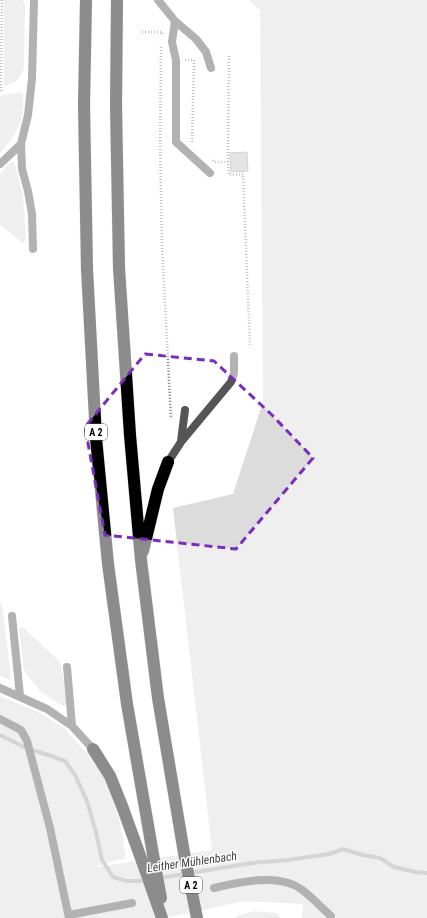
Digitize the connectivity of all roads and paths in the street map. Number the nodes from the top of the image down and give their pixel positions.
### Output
1 (2, 0) edge
2 (34, 0) edge
3 (86, 0) edge
4 (117, 0) edge
5 (158, 0) edge
6 (174, 21) junction
7 (142, 32) dead end
8 (162, 39) dead end
9 (161, 46) dead end
10 (229, 56) dead end
11 (176, 60) junction
12 (210, 68) dead end
13 (1, 91) dead end
14 (21, 144) junction
15 (198, 146) dead end
16 (210, 156) dead end
17 (229, 162) junction
18 (0, 164) edge
19 (210, 173) dead end
20 (33, 249) dead end
21 (250, 347) dead end
22 (234, 356) dead end
23 (186, 410) dead end
24 (171, 419) dead end
25 (181, 442) junction
26 (168, 462) joint
27 (141, 560) junction
28 (12, 616) dead end
29 (67, 667) dead end
30 (0, 688) edge
31 (20, 696) junction
32 (0, 719) edge
33 (72, 726) junction
34 (93, 748) joint
35 (214, 888) dead end
36 (132, 904) dead end
37 (69, 916) edge
38 (163, 918) edge
39 (197, 918) edge
40 (330, 918) edge

1 - 13 path
2 - 14 street
3 - 38 highway, A 2, bridge
4 - 27 highway, A 2
5 - 6 street
6 - 11 street
6 - 12 street
7 - 8 path
9 - 24 path
10 - 17 path
11 - 15 path
11 - 19 street
14 - 18 street
14 - 20 street
16 - 17 path
17 - 21 path
22 - 25 street
23 - 25 street
25 - 26 street
26 - 27 highway
27 - 39 highway, A 2, bridge
28 - 31 street
29 - 33 street
30 - 31 street
31 - 33 street
32 - 37 street
33 - 34 street
34 - 38 highway, bridge
35 - 40 street
36 - 37 street

